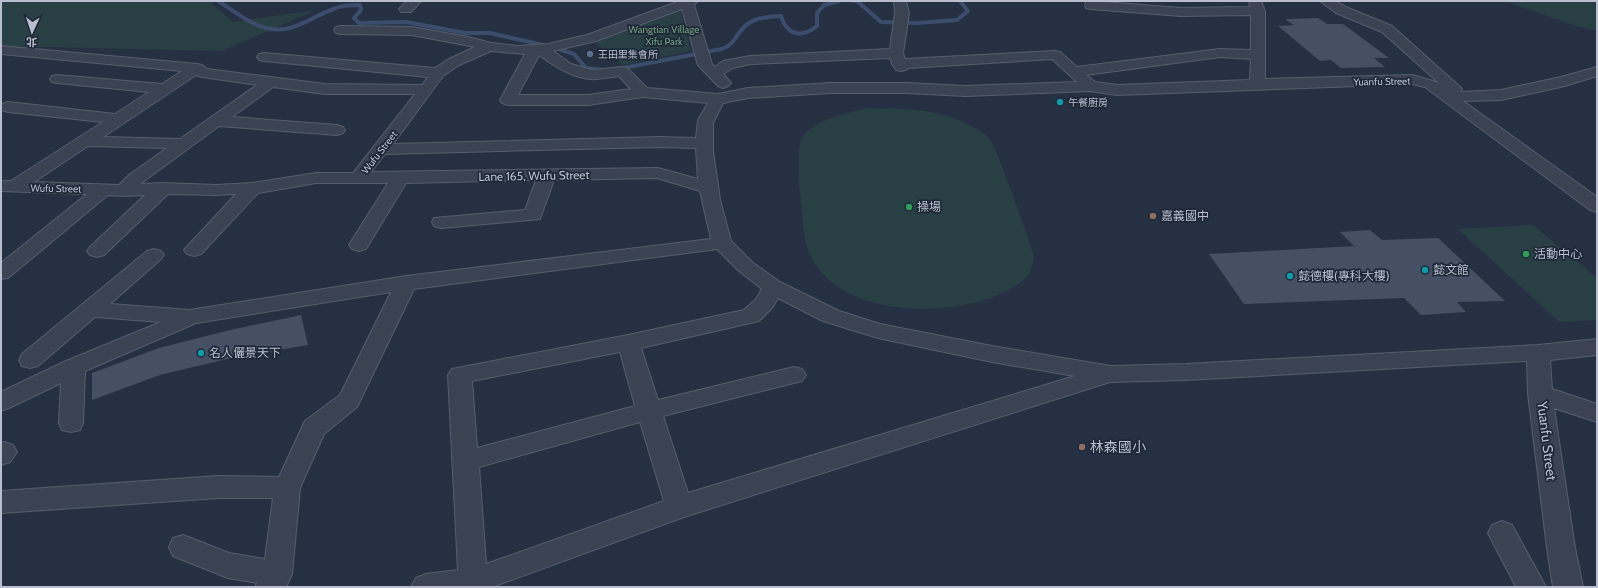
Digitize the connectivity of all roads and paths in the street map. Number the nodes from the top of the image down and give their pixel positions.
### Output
1 (900, 1) edge
2 (1326, 1) edge
3 (689, 2) edge
4 (1092, 5) dead end
5 (1256, 6) edge
6 (341, 30) dead end
7 (490, 47) junction
8 (537, 49) junction
9 (1, 50) edge
10 (1258, 55) junction
11 (264, 56) dead end
12 (898, 58) junction
13 (197, 68) junction
14 (1597, 71) edge
15 (438, 72) junction
16 (1074, 72) junction
17 (714, 74) junction
18 (57, 79) dead end
19 (269, 83) junction
20 (1258, 84) junction
21 (1090, 86) junction
22 (907, 88) junction
23 (164, 89) junction
24 (426, 90) junction
25 (643, 92) junction
26 (1462, 96) junction
27 (727, 97) junction
28 (8, 107) dead end
29 (117, 119) junction
30 (217, 121) junction
31 (337, 130) dead end
32 (83, 141) junction
33 (704, 143) junction
34 (185, 144) junction
35 (381, 149) junction
36 (547, 175) junction
37 (358, 178) junction
38 (400, 178) junction
39 (8, 186) edge
40 (163, 188) junction
41 (252, 188) junction
42 (709, 188) junction
43 (104, 189) junction
44 (123, 191) junction
45 (1597, 192) edge
46 (1597, 206) edge
47 (441, 222) dead end
48 (722, 243) junction
49 (359, 245) dead end
50 (194, 250) dead end
51 (97, 251) dead end
52 (154, 254) dead end
53 (1, 274) edge
54 (406, 284) junction
55 (773, 287) junction
56 (89, 309) junction
57 (192, 317) junction
58 (628, 343) junction
59 (1597, 348) edge
60 (1538, 353) junction
61 (30, 360) dead end
62 (74, 367) junction
63 (1111, 374) junction
64 (794, 375) dead end
65 (1540, 394) junction
66 (1, 402) edge
67 (649, 411) junction
68 (1597, 413) edge
69 (71, 423) dead end
70 (465, 461) junction
71 (287, 488) junction
72 (1, 502) edge
73 (679, 507) junction
74 (1502, 533) dead end
75 (183, 547) dead end
76 (274, 581) edge
77 (473, 584) edge
78 (426, 587) edge
79 (1531, 587) edge
80 (1568, 587) edge

1 - 12 street
2 - 26 street
3 - 8 street, Wufu Street
3 - 17 street
4 - 5 street
5 - 10 street
6 - 7 street
7 - 8 street, Wufu Street
7 - 15 street, Wufu Street
8 - 25 street
8 - 25 street, Yuanfu Street
9 - 13 street
10 - 16 street
10 - 20 street
11 - 15 street
12 - 16 street
12 - 17 street
12 - 22 street
13 - 19 street
13 - 23 street
14 - 26 street
15 - 24 street, Wufu Street
16 - 21 street
17 - 27 street
18 - 23 street
19 - 24 street
19 - 30 street
20 - 21 street, Yuanfu Street
20 - 46 street, Yuanfu Street
21 - 22 street, Yuanfu Street
22 - 27 street, Yuanfu Street
23 - 29 street
24 - 35 street, Wufu Street
25 - 27 street, Yuanfu Street
26 - 45 street
27 - 33 street
28 - 29 street
29 - 32 street
30 - 31 street
30 - 34 street
32 - 34 street
32 - 39 street
33 - 35 street
33 - 42 street
34 - 44 street
35 - 37 street, Wufu Street
36 - 38 street, Lane 165, Wufu Street
36 - 42 street, Lane 165, Wufu Street
36 - 47 street
37 - 38 street, Lane 165, Wufu Street
37 - 41 street, Wufu Street
38 - 49 street
39 - 43 street, Wufu Street
40 - 41 street, Wufu Street
40 - 44 street, Wufu Street
40 - 51 street
41 - 50 street
42 - 48 street
43 - 44 street, Wufu Street
43 - 53 street
48 - 54 street
48 - 55 street
52 - 56 street
54 - 57 street
54 - 71 street
55 - 58 street
55 - 63 street
56 - 57 street
56 - 61 street
57 - 62 street
58 - 67 street
58 - 70 street
59 - 60 street
60 - 63 street
60 - 65 street, Yuanfu Street
62 - 66 street
62 - 69 street
63 - 73 street
64 - 67 street
65 - 68 street
65 - 80 street, Yuanfu Street
67 - 70 street
67 - 73 street
70 - 77 street
71 - 72 street
71 - 76 street
73 - 77 street
74 - 79 street
75 - 76 street
77 - 78 street

